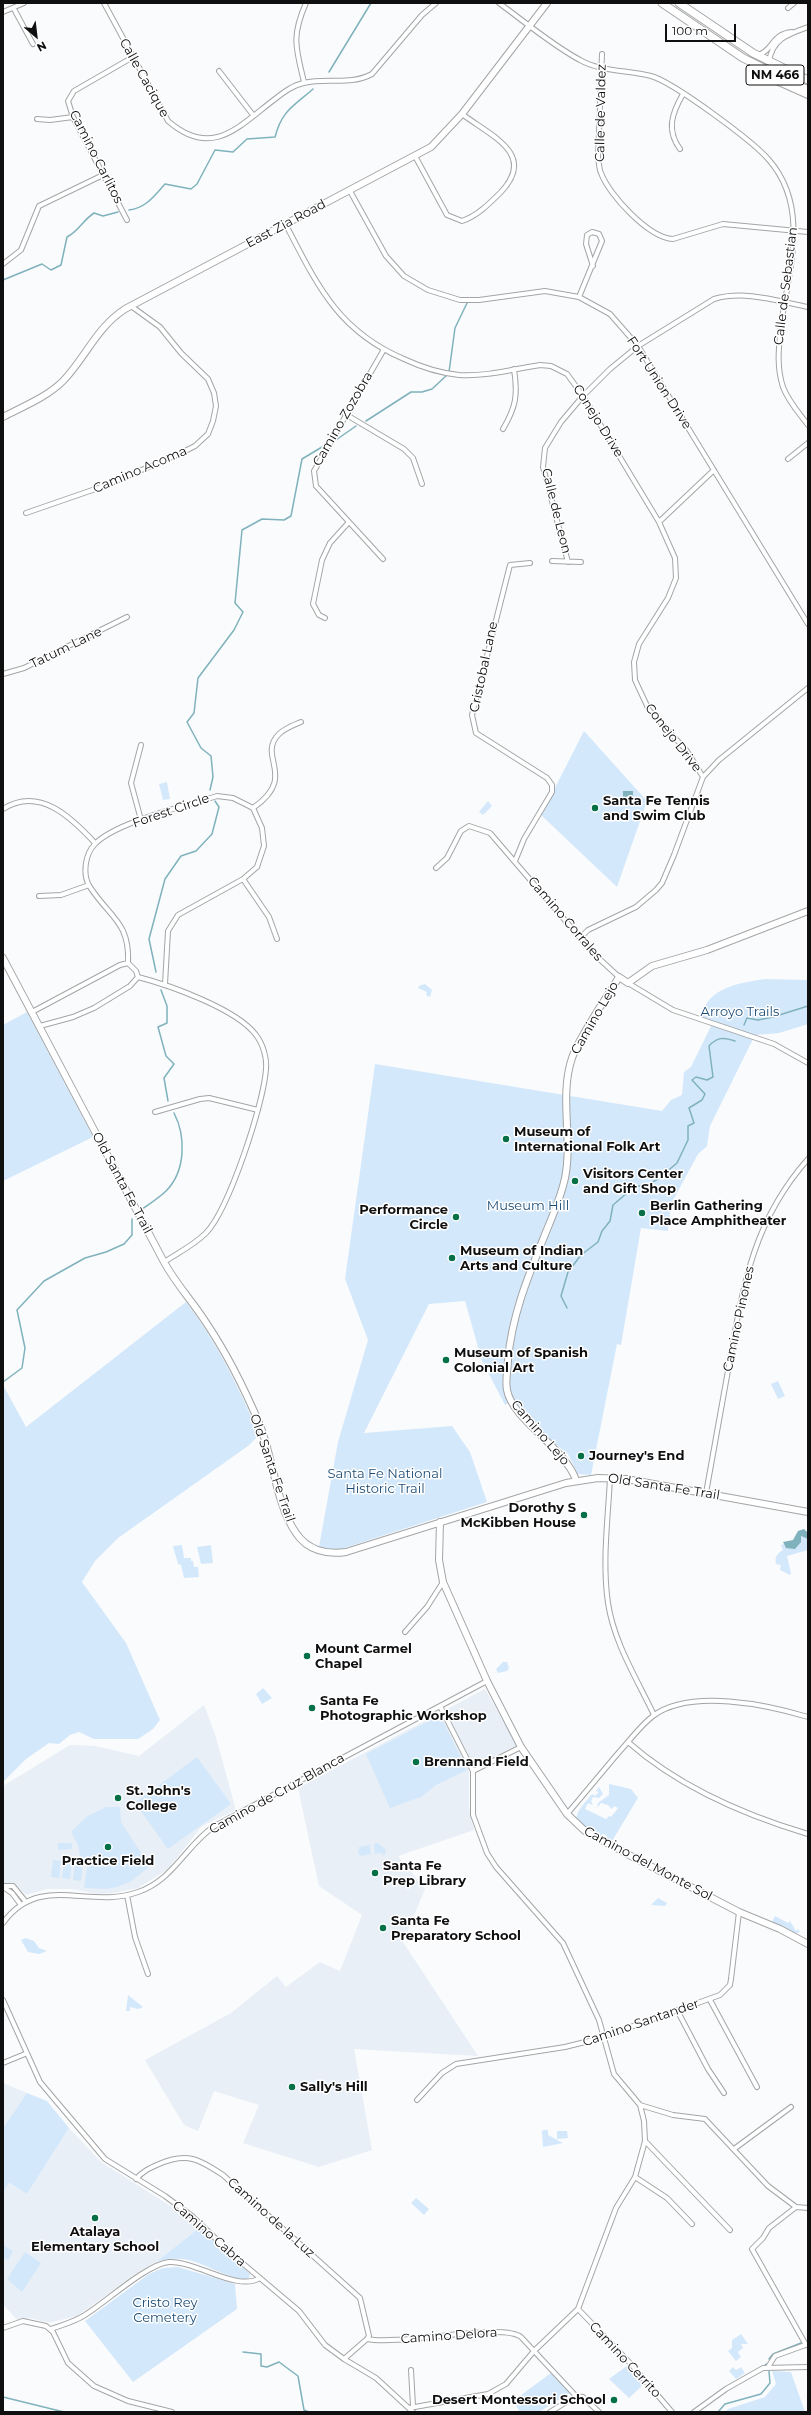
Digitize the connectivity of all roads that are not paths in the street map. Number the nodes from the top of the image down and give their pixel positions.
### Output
1 (24, 3) edge
2 (104, 3) edge
3 (306, 3) edge
4 (436, 3) edge
5 (499, 3) edge
6 (546, 3) edge
7 (662, 3) edge
8 (679, 3) edge
9 (794, 3) edge
10 (788, 8) dead end
11 (14, 9) junction
12 (3, 12) edge
13 (530, 25) junction
14 (808, 27) edge
15 (794, 32) junction
16 (33, 44) dead end
17 (721, 44) junction
18 (602, 54) dead end
19 (757, 55) junction
20 (133, 57) junction
21 (743, 58) junction
22 (769, 62) junction
23 (601, 68) junction
24 (219, 71) dead end
25 (808, 80) edge
26 (304, 82) junction
27 (808, 90) edge
28 (683, 94) junction
29 (808, 95) edge
30 (462, 114) junction
31 (253, 115) junction
32 (73, 117) junction
33 (37, 119) dead end
34 (680, 149) dead end
35 (415, 156) junction
36 (103, 174) junction
37 (350, 191) junction
38 (127, 220) dead end
39 (286, 225) junction
40 (795, 230) junction
41 (808, 232) edge
42 (3, 264) edge
43 (593, 266) junction
44 (580, 297) junction
45 (784, 302) junction
46 (131, 306) junction
47 (808, 306) edge
48 (638, 346) junction
49 (383, 351) junction
50 (514, 369) junction
51 (583, 396) junction
52 (345, 414) junction
53 (3, 417) edge
54 (808, 425) edge
55 (503, 429) dead end
56 (808, 444) edge
57 (788, 460) dead end
58 (714, 470) junction
59 (422, 484) dead end
60 (26, 513) dead end
61 (349, 522) junction
62 (659, 522) junction
63 (383, 559) dead end
64 (552, 561) dead end
65 (568, 562) junction
66 (581, 562) dead end
67 (530, 563) dead end
68 (127, 617) dead end
69 (324, 618) dead end
70 (808, 624) edge
71 (3, 674) edge
72 (808, 688) edge
73 (301, 722) dead end
74 (142, 745) dead end
75 (703, 777) junction
76 (253, 808) junction
77 (3, 809) edge
78 (141, 820) junction
79 (95, 843) junction
80 (515, 861) junction
81 (436, 868) dead end
82 (243, 879) junction
83 (89, 885) junction
84 (39, 896) dead end
85 (808, 911) edge
86 (580, 938) junction
87 (277, 939) dead end
88 (3, 958) edge
89 (128, 963) junction
90 (138, 977) junction
91 (619, 977) junction
92 (628, 983) junction
93 (165, 984) junction
94 (32, 1012) junction
95 (40, 1026) junction
96 (808, 1063) edge
97 (258, 1110) junction
98 (155, 1112) dead end
99 (808, 1159) edge
100 (164, 1262) junction
101 (610, 1478) junction
102 (576, 1480) junction
103 (706, 1493) junction
104 (808, 1512) edge
105 (440, 1522) junction
106 (443, 1582) junction
107 (405, 1632) dead end
108 (487, 1681) junction
109 (440, 1706) junction
110 (654, 1715) junction
111 (808, 1717) edge
112 (628, 1742) junction
113 (521, 1747) junction
114 (474, 1771) junction
115 (567, 1814) junction
116 (808, 1834) edge
117 (3, 1887) edge
118 (127, 1896) junction
119 (23, 1904) junction
120 (739, 1912) junction
121 (3, 1923) edge
122 (808, 1944) edge
123 (148, 1974) dead end
124 (3, 2000) edge
125 (710, 2000) junction
126 (677, 2010) junction
127 (603, 2036) junction
128 (26, 2054) junction
129 (3, 2063) edge
130 (757, 2087) dead end
131 (724, 2093) dead end
132 (417, 2100) dead end
133 (640, 2105) junction
134 (790, 2107) dead end
135 (645, 2141) junction
136 (734, 2149) junction
137 (635, 2177) junction
138 (136, 2179) junction
139 (796, 2207) junction
140 (808, 2208) edge
141 (692, 2224) dead end
142 (730, 2230) dead end
143 (260, 2278) junction
144 (578, 2309) junction
145 (3, 2328) edge
146 (51, 2329) junction
147 (367, 2340) junction
148 (807, 2344) edge
149 (534, 2351) junction
150 (344, 2359) junction
151 (768, 2367) junction
152 (808, 2367) edge
153 (411, 2370) dead end
154 (576, 2396) junction
155 (411, 2407) junction
156 (172, 2412) edge
157 (413, 2412) edge
158 (550, 2412) edge
159 (599, 2412) edge
160 (672, 2412) edge
161 (694, 2412) edge

1 - 11 street
2 - 20 street, Calle Cacique
3 - 26 street
4 - 26 street, Calle Cacique
5 - 13 street
6 - 13 street, East Zia Road
7 - 17 main road, NM 466
8 - 19 main road, NM 466
9 - 10 street
11 - 12 street
11 - 16 street
13 - 23 street, Calle de Sebastian
13 - 30 street, East Zia Road
14 - 15 street
15 - 19 street
15 - 22 street
17 - 21 main road, NM 466
17 - 22 main road
18 - 23 street, Calle de Valdez
19 - 22 main road, NM 466
20 - 31 street, Calle Cacique
20 - 32 street, Camino Carlitos
21 - 27 main road, NM 466
21 - 29 street
22 - 25 main road, NM 466
23 - 28 street, Calle de Sebastian
23 - 40 street, Calle de Valdez
24 - 31 street
26 - 31 street, Calle Cacique
28 - 34 street
28 - 40 street, Calle de Sebastian
30 - 35 street, East Zia Road
30 - 35 street
32 - 33 street
32 - 36 street, Camino Carlitos
35 - 37 street, East Zia Road
36 - 38 street, Camino Carlitos
36 - 42 street
37 - 39 street, East Zia Road
37 - 44 street, Fort Union Drive
39 - 46 street, East Zia Road
39 - 49 street, Conejo Drive
40 - 41 street, Calle de Valdez
40 - 45 street, Calle de Sebastian
43 - 43 street
43 - 44 street
44 - 48 street, Fort Union Drive
45 - 47 street, Calle de Leon
45 - 48 street, Calle de Leon
45 - 54 street, Calle de Sebastian
46 - 53 street, East Zia Road
46 - 60 street, Camino Acoma
48 - 51 street, Calle de Leon
48 - 58 street, Fort Union Drive
49 - 50 street, Conejo Drive
49 - 52 street, Camino Zozobra
50 - 51 street, Conejo Drive
50 - 55 street
51 - 62 street, Conejo Drive
51 - 65 street, Calle de Leon
52 - 59 street
52 - 61 street, Camino Zozobra
56 - 57 street
58 - 62 street
58 - 70 street, Fort Union Drive
61 - 63 street, Camino Zozobra
61 - 69 street
62 - 75 street, Conejo Drive
64 - 65 street, Calle de Leon
65 - 66 street, Calle de Leon
67 - 80 street, Cristobal Lane
68 - 71 street, Tatum Lane
72 - 75 street
73 - 76 street
74 - 78 street
75 - 86 street
76 - 78 street, Forest Circle
76 - 82 street
77 - 79 street
78 - 79 street, Forest Circle
79 - 83 street
80 - 81 street, Camino Corrales
80 - 86 street, Camino Corrales
82 - 87 street
82 - 93 street
83 - 84 street
83 - 89 street
85 - 92 street, Camino Lejo
86 - 91 street, Camino Corrales
88 - 94 street, Old Santa Fe Trail
89 - 90 street
89 - 94 street
90 - 93 street
90 - 95 street
91 - 92 street, Camino Corrales
91 - 102 street, Camino Lejo
92 - 96 street, Camino Corrales
93 - 97 street
94 - 95 street, Old Santa Fe Trail
95 - 100 street, Old Santa Fe Trail
97 - 98 street
97 - 100 street
99 - 103 street, Camino Pinones
100 - 105 street, Old Santa Fe Trail
101 - 102 street, Old Santa Fe Trail
101 - 103 street, Old Santa Fe Trail
101 - 110 street
102 - 105 street, Old Santa Fe Trail
103 - 104 street, Old Santa Fe Trail
105 - 106 street, Camino del Monte Sol
106 - 107 street
106 - 108 street, Camino del Monte Sol
108 - 109 street, Camino de Cruz Blanca
108 - 113 street, Camino del Monte Sol
109 - 114 street
109 - 118 street, Camino de Cruz Blanca
110 - 111 street
110 - 112 street
112 - 115 street
112 - 116 street
113 - 114 street
113 - 115 street, Camino del Monte Sol
114 - 127 street
115 - 120 street, Camino del Monte Sol
117 - 119 street
118 - 119 street, Camino de Cruz Blanca
118 - 123 street
119 - 121 street
120 - 122 street, Camino del Monte Sol
120 - 125 street, Camino Santander
124 - 128 street, Camino Cabra
125 - 126 street, Camino Santander
125 - 130 street
126 - 127 street, Camino Santander
126 - 131 street
127 - 132 street, Camino Santander
127 - 133 street
128 - 129 street
128 - 138 street, Camino Cabra
133 - 135 street
133 - 136 street
134 - 136 street
135 - 137 street
135 - 142 street
136 - 139 street
137 - 141 street
137 - 144 street
138 - 143 street, Camino Cabra
138 - 147 street, Camino de la Luz
139 - 140 street
139 - 148 street
143 - 146 street
143 - 150 street, Camino Cabra
144 - 149 street
144 - 160 street, Camino Cerrito
145 - 146 street
146 - 156 street
147 - 149 street, Camino Delora
147 - 150 street
148 - 151 street
149 - 154 street, Camino Delora
149 - 155 street
150 - 155 street, Camino Cabra
151 - 152 street
151 - 161 street
153 - 155 street
154 - 158 street
154 - 159 street, Camino Delora
155 - 157 street, Camino Cabra

